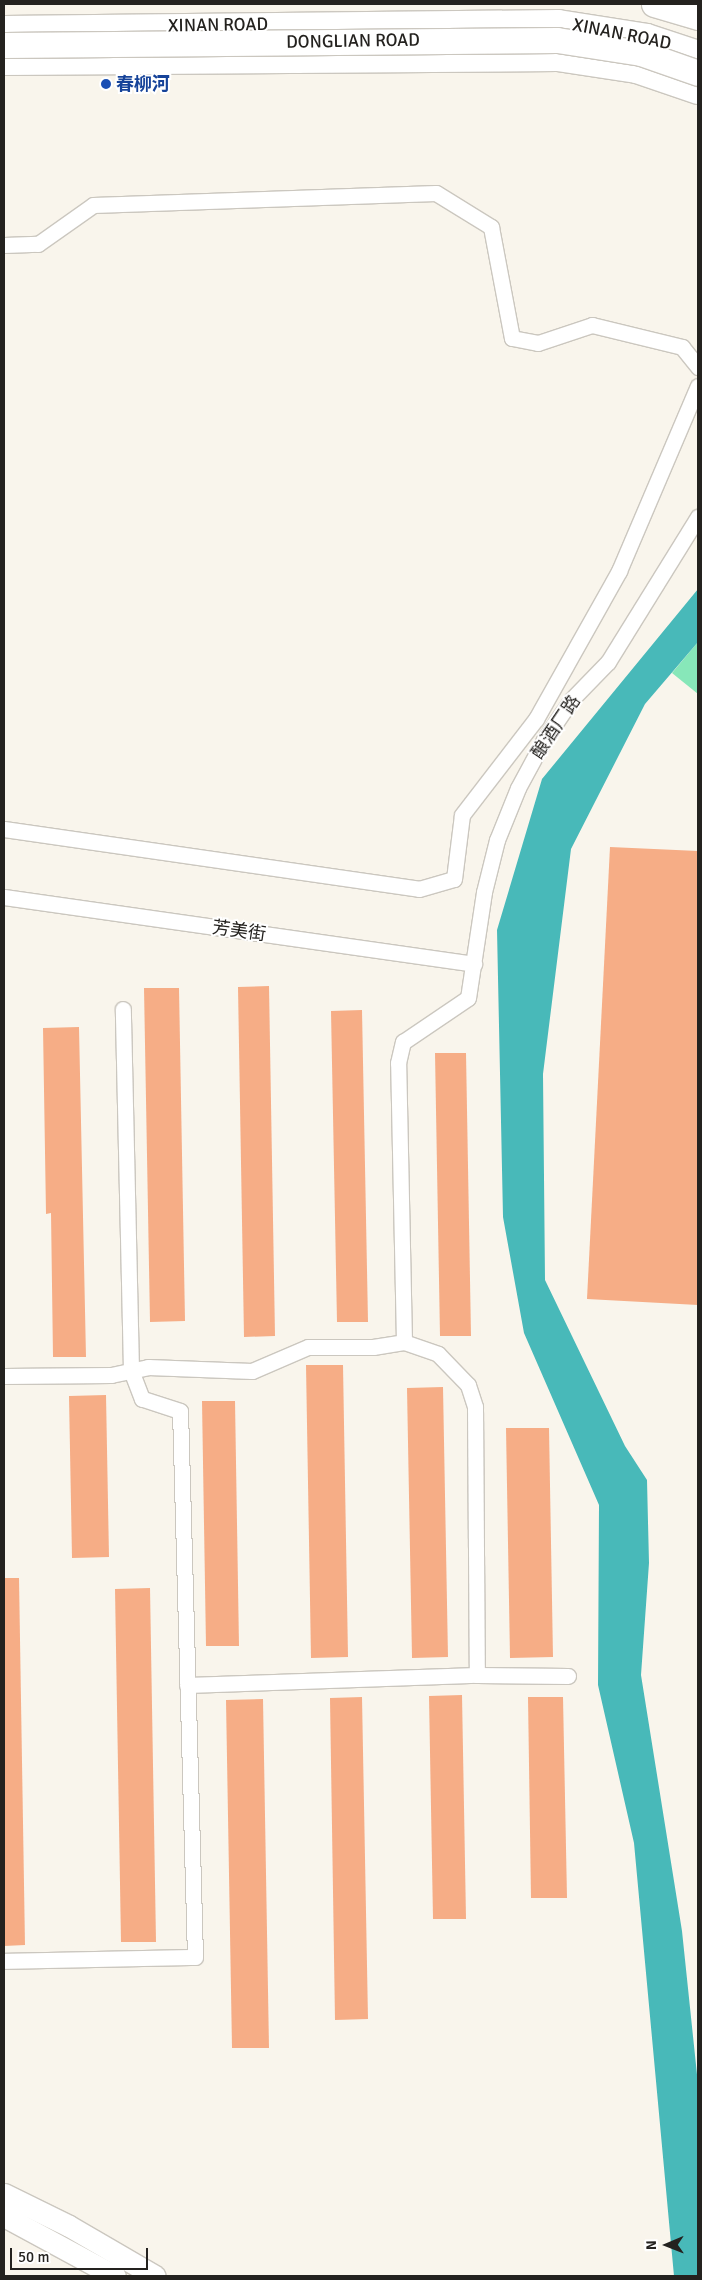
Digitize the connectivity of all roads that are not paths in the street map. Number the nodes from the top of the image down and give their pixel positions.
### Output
1 (654, 4) edge
2 (4, 11) edge
3 (698, 17) edge
4 (378, 23) junction
5 (4, 28) edge
6 (698, 35) edge
7 (4, 45) edge
8 (698, 53) edge
9 (298, 60) junction
10 (4, 63) edge
11 (698, 72) edge
12 (698, 92) edge
13 (4, 245) edge
14 (698, 367) edge
15 (698, 386) edge
16 (698, 517) edge
17 (4, 829) edge
18 (4, 897) edge
19 (474, 964) junction
20 (123, 1009) dead end
21 (404, 1342) junction
22 (131, 1370) junction
23 (4, 1376) edge
24 (477, 1675) junction
25 (568, 1676) dead end
26 (187, 1685) junction
27 (4, 1961) edge
28 (4, 2194) edge
29 (4, 2216) edge
30 (115, 2276) edge
31 (155, 2276) edge

1 - 3 highway
2 - 6 highway, XINAN ROAD
4 - 5 highway, XINAN ROAD
4 - 8 highway, XINAN ROAD
4 - 9 highway
7 - 11 highway, DONGLIAN ROAD, bridge
9 - 10 main road
9 - 12 main road
13 - 14 street
15 - 17 street
16 - 19 street, 酿酒厂路
18 - 19 street, 芳美街
19 - 21 street, 酿酒厂路
20 - 22 street
21 - 22 street
21 - 24 street
22 - 23 street
22 - 26 street
24 - 25 street
24 - 26 street
26 - 27 street
28 - 31 main road
29 - 30 main road

